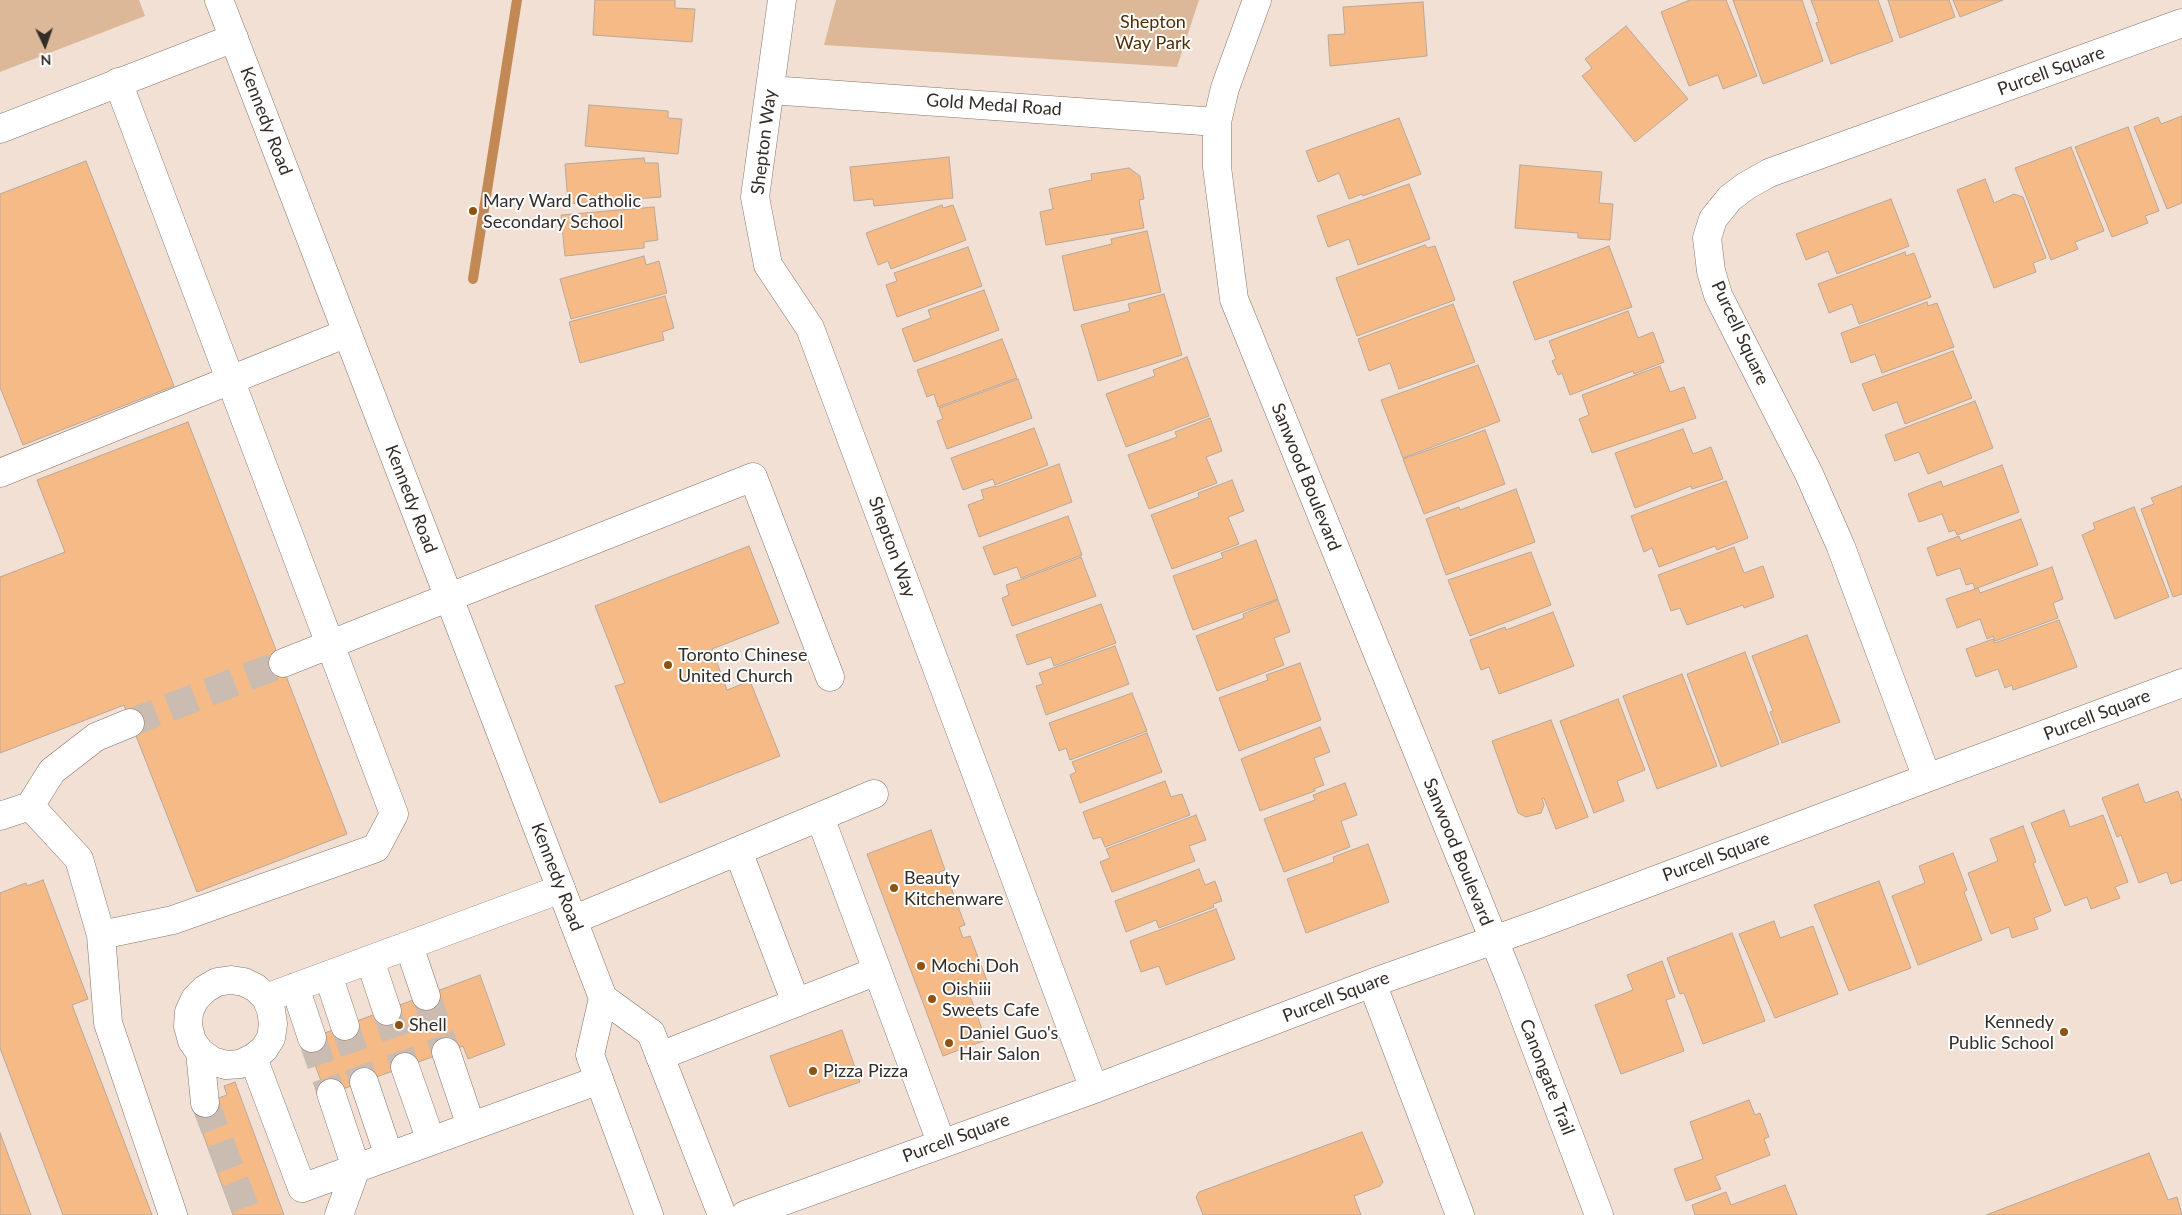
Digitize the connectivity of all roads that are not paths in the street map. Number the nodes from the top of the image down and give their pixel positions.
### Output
1 (219, 0) edge
2 (782, 0) edge
3 (1257, 0) edge
4 (2182, 23) edge
5 (234, 38) junction
6 (118, 82) junction
7 (770, 90) junction
8 (1217, 122) junction
9 (0, 129) edge
10 (347, 333) junction
11 (230, 380) junction
12 (0, 473) edge
13 (449, 597) junction
14 (330, 644) junction
15 (283, 664) tunnel mouth
16 (830, 678) dead end
17 (2182, 683) edge
18 (130, 723) tunnel mouth
19 (1927, 778) junction
20 (874, 794) dead end
21 (30, 806) junction
22 (0, 816) edge
23 (820, 817) junction
24 (738, 851) junction
25 (561, 889) junction
26 (573, 920) junction
27 (101, 935) junction
28 (1493, 939) junction
29 (409, 946) junction
30 (370, 960) junction
31 (877, 971) junction
32 (328, 975) junction
33 (1372, 983) junction
34 (295, 987) junction
35 (426, 996) tunnel mouth
36 (266, 998) junction
37 (603, 998) junction
38 (796, 1002) junction
39 (387, 1011) tunnel mouth
40 (345, 1026) tunnel mouth
41 (312, 1038) tunnel mouth
42 (200, 1052) junction
43 (446, 1052) tunnel mouth
44 (660, 1056) junction
45 (254, 1058) junction
46 (405, 1067) tunnel mouth
47 (599, 1080) junction
48 (364, 1082) tunnel mouth
49 (1094, 1089) junction
50 (331, 1093) tunnel mouth
51 (205, 1103) tunnel mouth
52 (471, 1126) junction
53 (431, 1141) junction
54 (942, 1142) junction
55 (389, 1156) junction
56 (356, 1168) junction
57 (173, 1215) edge
58 (339, 1215) edge
59 (649, 1215) edge
60 (722, 1215) edge
61 (745, 1215) edge
62 (1460, 1215) edge
63 (1599, 1215) edge

1 - 5 street, Kennedy Road
2 - 7 street, Shepton Way
3 - 8 street, Sanwood Boulevard
4 - 19 street, Purcell Square
5 - 6 street
5 - 10 street, Kennedy Road
6 - 9 street
6 - 11 street
7 - 8 street, Gold Medal Road
7 - 49 street, Shepton Way
8 - 28 street, Sanwood Boulevard
10 - 11 street
10 - 13 street, Kennedy Road
11 - 12 street
11 - 14 street
13 - 14 street
13 - 16 street
13 - 25 street, Kennedy Road
14 - 15 street
14 - 27 street
17 - 19 street, Purcell Square
18 - 21 street
19 - 28 street, Purcell Square
20 - 23 street
21 - 22 street
21 - 27 street
23 - 24 street
23 - 31 street
24 - 26 street
24 - 38 street
25 - 26 street, Kennedy Road
25 - 29 street
26 - 37 street, Kennedy Road
27 - 57 street
28 - 33 street, Purcell Square
28 - 63 street, Canongate Trail
29 - 30 street
29 - 35 street
30 - 32 street
30 - 39 street
31 - 38 street
31 - 54 street
32 - 34 street
32 - 40 street
33 - 49 street, Purcell Square
33 - 62 street
34 - 36 street
34 - 41 street
36 - 42 street
36 - 45 street
37 - 44 street
37 - 47 street
38 - 44 street
42 - 45 street
42 - 51 street
43 - 52 street
44 - 60 street
45 - 56 street
46 - 53 street
47 - 52 street
47 - 59 street
48 - 55 street
49 - 54 street, Purcell Square
50 - 56 street
52 - 53 street
53 - 55 street
54 - 61 street, Purcell Square
55 - 56 street
56 - 58 street

